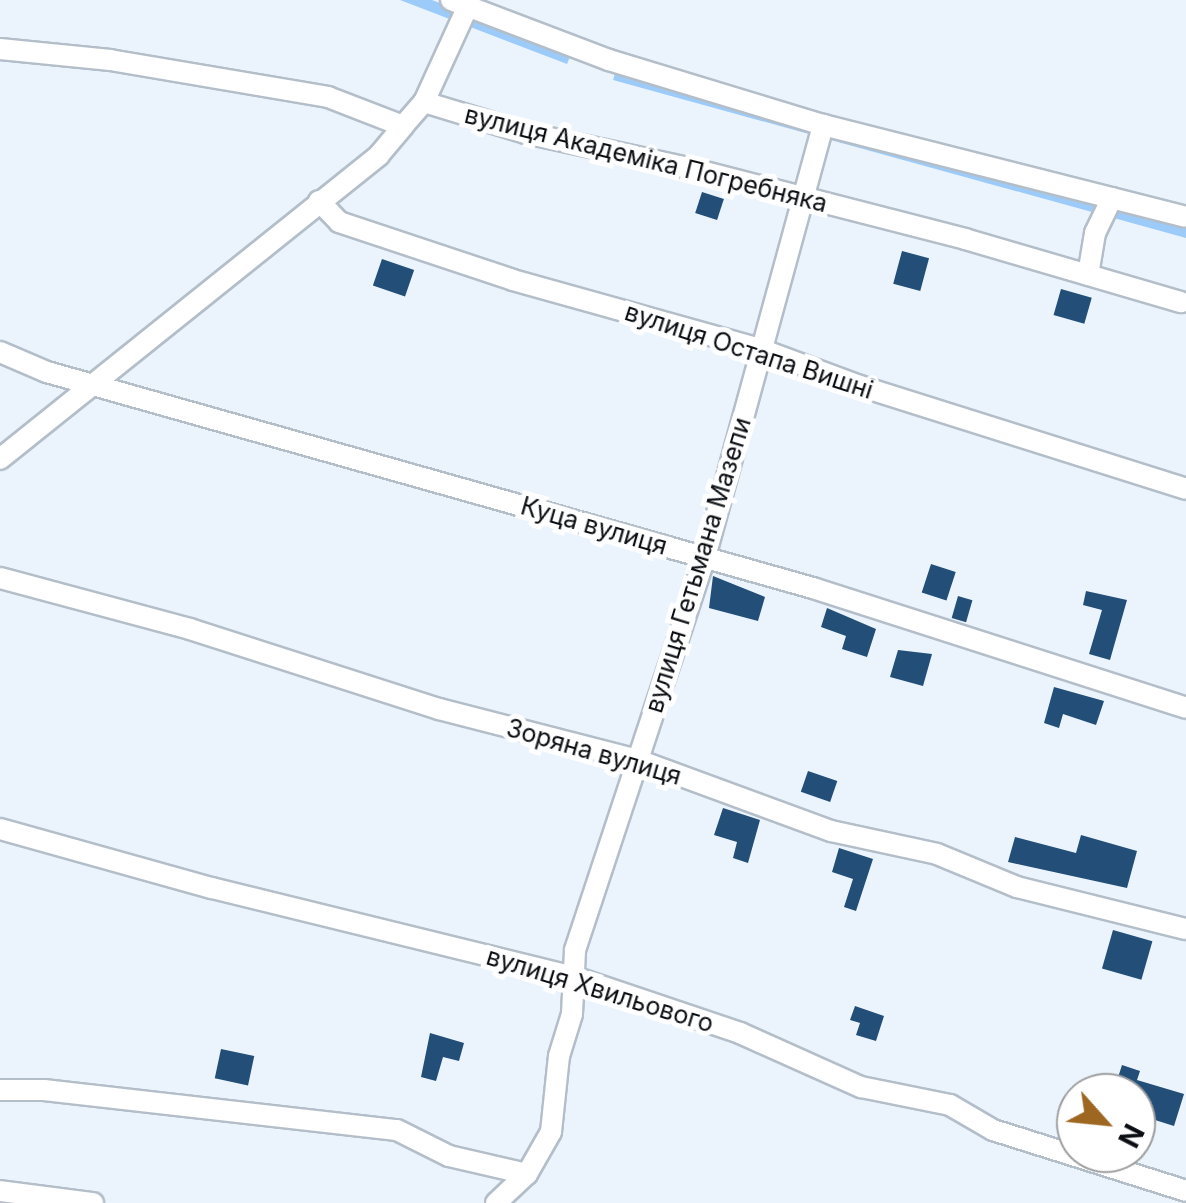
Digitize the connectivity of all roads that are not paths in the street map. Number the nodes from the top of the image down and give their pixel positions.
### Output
1 (460, 3) edge
2 (0, 49) edge
3 (424, 102) junction
4 (822, 125) junction
5 (404, 126) junction
6 (806, 197) junction
7 (1112, 198) junction
8 (319, 201) junction
9 (1186, 216) edge
10 (1088, 275) junction
11 (1180, 302) dead end
12 (763, 350) junction
13 (0, 352) edge
14 (97, 383) junction
15 (0, 459) edge
16 (1186, 489) edge
17 (704, 557) junction
18 (0, 578) edge
19 (1186, 708) edge
20 (638, 760) junction
21 (0, 828) edge
22 (1186, 930) edge
23 (571, 976) junction
24 (0, 1090) edge
25 (526, 1174) junction
26 (1186, 1191) edge
27 (0, 1192) edge
28 (92, 1203) edge
29 (496, 1203) edge

1 - 3 street
1 - 4 street
2 - 5 street
3 - 5 street
3 - 6 street, вулиця Академіка Погребняка
4 - 6 street, вулиця Гетьмана Мазепи
4 - 7 street
5 - 8 street
6 - 10 street, вулиця Академіка Погребняка
6 - 12 street, вулиця Гетьмана Мазепи
7 - 9 street
7 - 10 street
8 - 12 street, вулиця Остапа Вишні
8 - 14 street
10 - 11 street, вулиця Академіка Погребняка
12 - 16 street, вулиця Остапа Вишні
12 - 17 street, вулиця Гетьмана Мазепи
13 - 14 street, Куца вулиця
14 - 15 street
14 - 17 street, Куца вулиця
17 - 19 street, Куца вулиця
17 - 20 street, вулиця Гетьмана Мазепи
18 - 20 street, Зоряна вулиця
20 - 22 street, Зоряна вулиця
20 - 23 street, вулиця Гетьмана Мазепи
21 - 23 street, вулиця Хвильового
23 - 25 street, вулиця Гетьмана Мазепи
23 - 26 street, вулиця Хвильового
24 - 25 street
25 - 29 street, вулиця Гетьмана Мазепи
27 - 28 street

